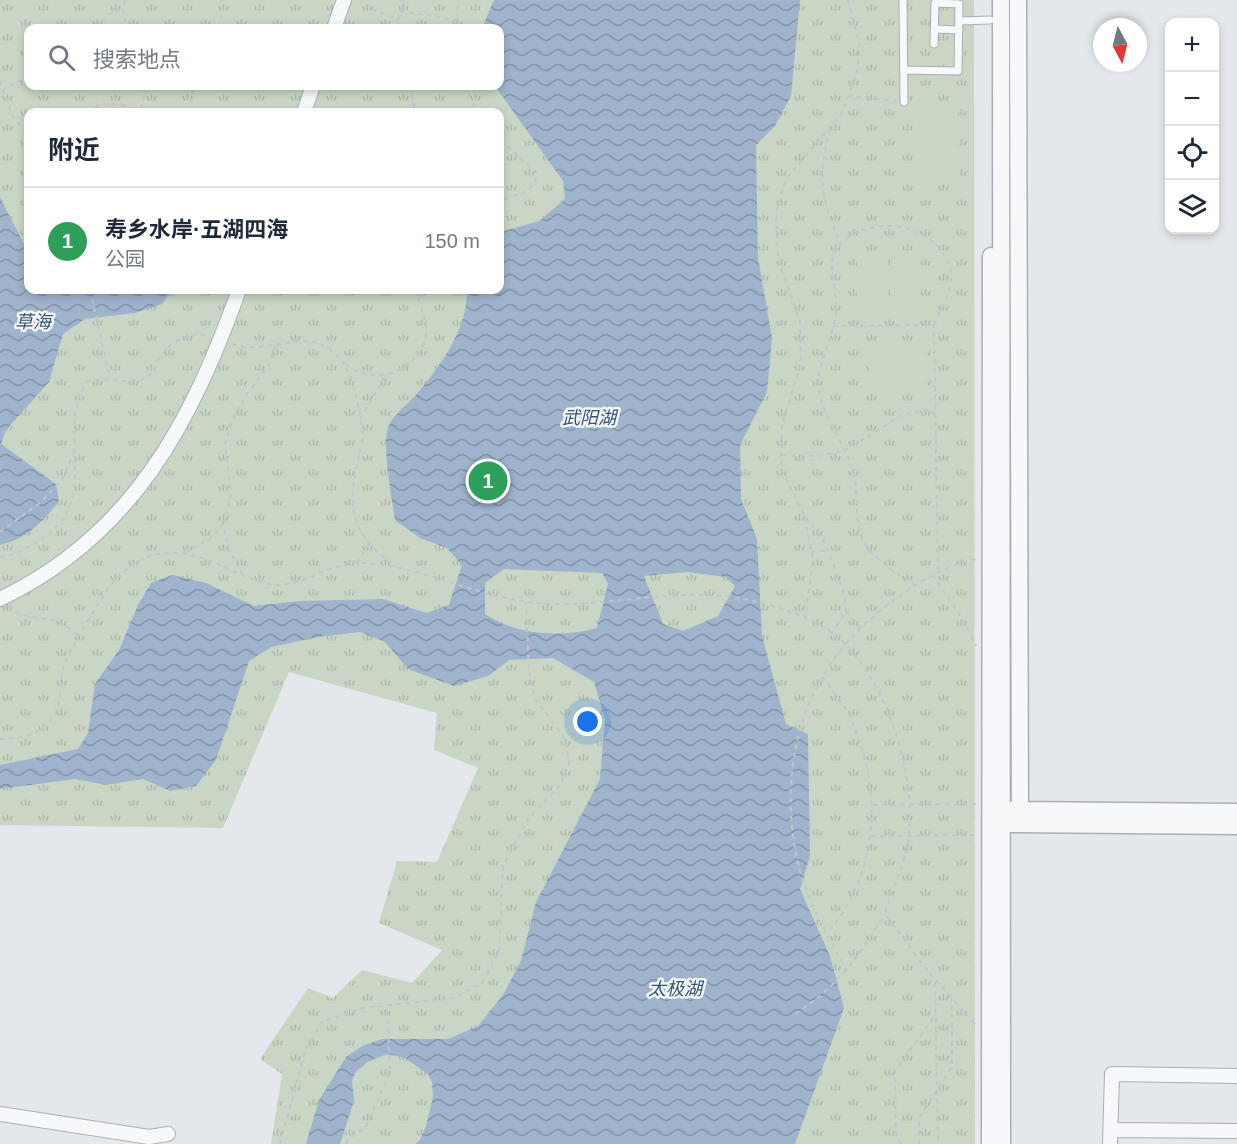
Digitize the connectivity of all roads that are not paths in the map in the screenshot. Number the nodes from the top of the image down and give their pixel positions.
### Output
1 (344, 0) edge
2 (903, 0) edge
3 (990, 0) edge
4 (1002, 0) edge
5 (1018, 0) edge
6 (990, 20) junction
7 (959, 21) junction
8 (335, 24) edge
9 (935, 29) junction
10 (959, 30) junction
11 (934, 44) dead end
12 (904, 70) junction
13 (312, 90) edge
14 (904, 102) road end
15 (305, 108) edge
16 (237, 294) edge
17 (2, 598) edge
18 (1237, 812) edge
19 (1002, 818) junction
20 (1237, 826) edge
21 (1237, 1076) edge
22 (0, 1114) edge
23 (1111, 1130) junction
24 (1237, 1131) edge
25 (168, 1134) dead end
26 (990, 1144) edge
27 (1002, 1144) edge
28 (1110, 1144) edge

1 - 8 street
2 - 12 lane
3 - 6 street
4 - 19 street
5 - 19 street
6 - 7 lane
6 - 19 street
7 - 9 lane
7 - 10 lane
9 - 10 lane
9 - 11 lane
10 - 12 lane
12 - 14 lane
13 - 15 street
16 - 17 street
18 - 19 street
19 - 20 street
19 - 26 street
19 - 27 street
21 - 23 street
22 - 25 street
23 - 24 street
23 - 28 street

